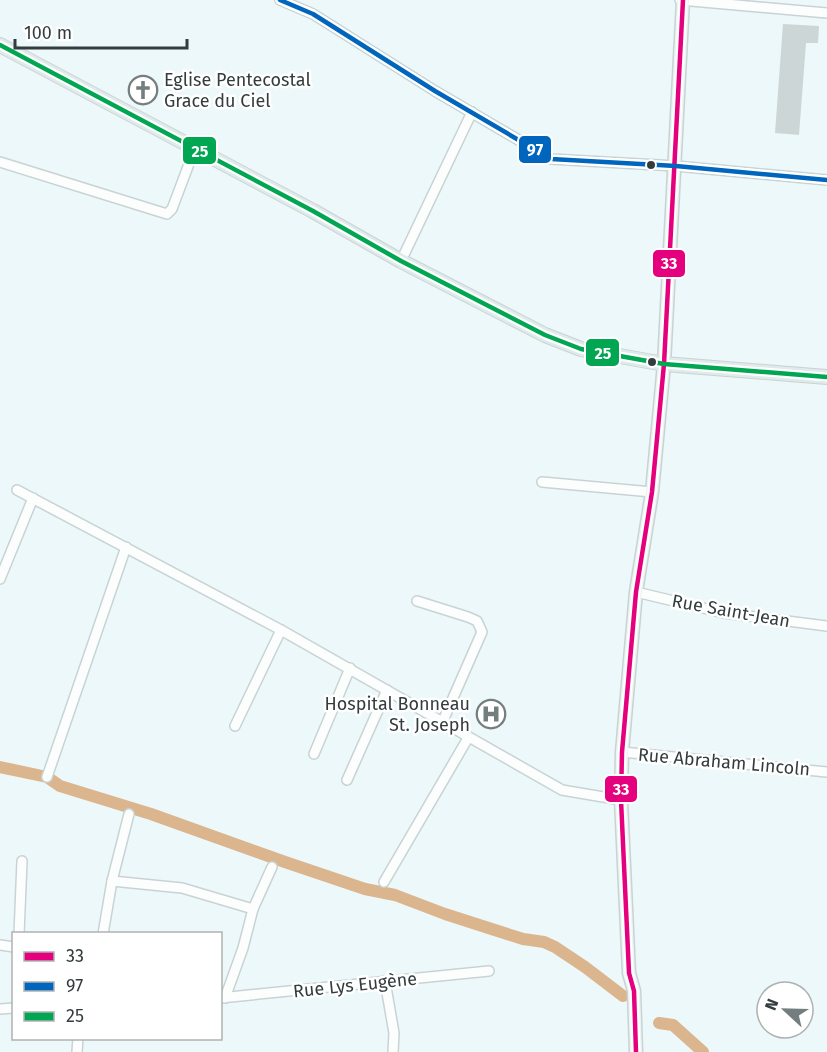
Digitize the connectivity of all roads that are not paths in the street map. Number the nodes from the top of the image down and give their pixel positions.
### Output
1 (280, 0) edge
2 (682, 0) edge
3 (827, 13) edge
4 (0, 45) edge
5 (472, 112) junction
6 (195, 148) junction
7 (0, 162) edge
8 (676, 166) junction
9 (827, 180) edge
10 (401, 261) junction
11 (664, 364) junction
12 (827, 377) edge
13 (542, 482) dead end
14 (17, 490) dead end
15 (652, 492) junction
16 (33, 498) junction
17 (126, 547) junction
18 (0, 579) edge
19 (636, 592) junction
20 (417, 601) dead end
21 (827, 626) edge
22 (281, 630) junction
23 (350, 668) junction
24 (387, 690) junction
25 (442, 723) junction
26 (235, 726) dead end
27 (468, 738) junction
28 (622, 752) junction
29 (314, 754) dead end
30 (827, 772) edge
31 (47, 777) dead end
32 (347, 780) dead end
33 (621, 800) junction
34 (129, 814) dead end
35 (22, 861) dead end
36 (272, 867) dead end
37 (112, 881) junction
38 (384, 882) dead end
39 (253, 909) junction
40 (19, 932) edge
41 (103, 932) edge
42 (489, 971) dead end
43 (386, 981) junction
44 (223, 998) edge
45 (393, 1052) edge
46 (636, 1052) edge

1 - 5 street
2 - 3 street
2 - 8 street
4 - 6 main road
5 - 8 street
5 - 10 street
6 - 7 street
6 - 10 main road
8 - 9 street
8 - 11 street
10 - 11 main road
11 - 12 main road
11 - 15 street
13 - 15 street
14 - 16 street
15 - 19 street
16 - 17 street
16 - 18 street
17 - 22 street
17 - 31 street
19 - 21 street, Rue Saint-Jean
19 - 28 street
20 - 25 street
22 - 23 street
22 - 26 street
23 - 24 street
23 - 29 street
24 - 25 street
24 - 32 street
25 - 27 street
27 - 33 street
27 - 38 street
28 - 30 street, Rue Abraham Lincoln
28 - 33 street
33 - 46 street
34 - 37 street
35 - 40 street
36 - 39 street
37 - 39 street
37 - 41 street
39 - 44 street
42 - 43 street, Rue Lys Eugène
43 - 44 street, Rue Lys Eugène
43 - 45 street

